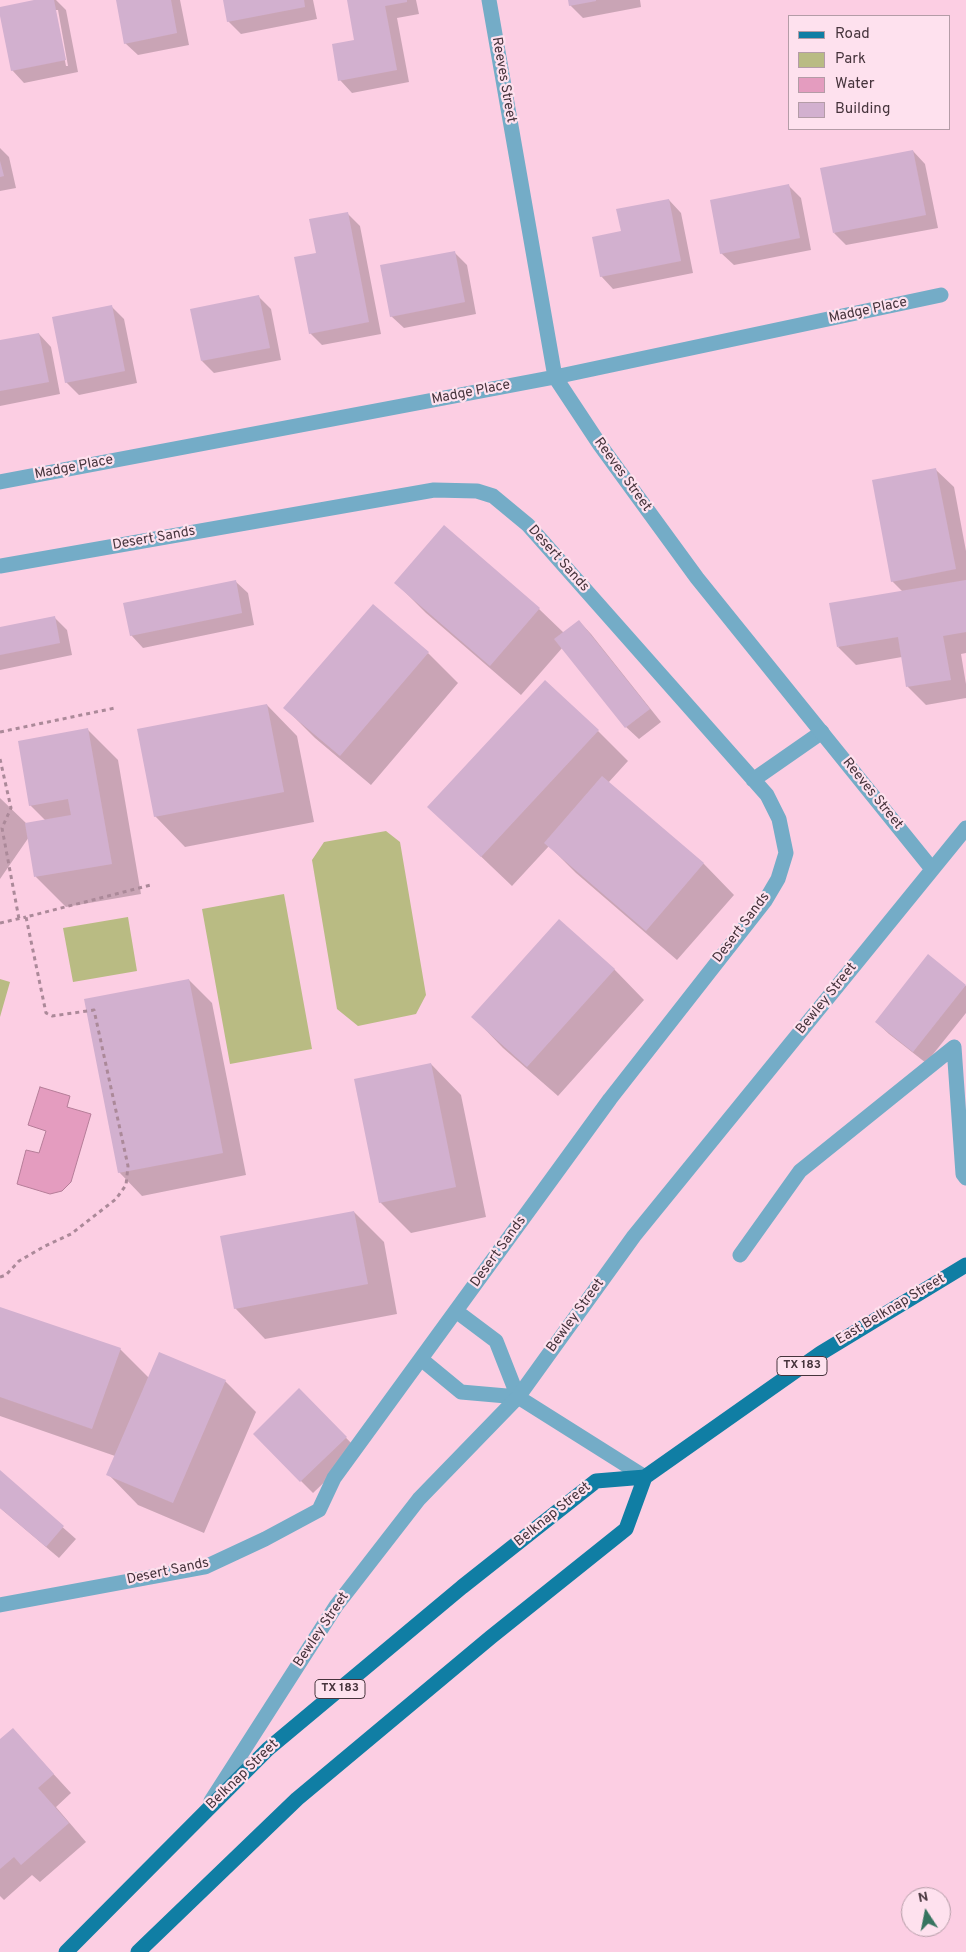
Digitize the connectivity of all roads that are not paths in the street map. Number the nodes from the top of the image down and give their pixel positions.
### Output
1 (490, 0) edge
2 (941, 295) dead end
3 (555, 377) junction
4 (0, 482) edge
5 (0, 566) edge
6 (822, 732) junction
7 (753, 780) junction
8 (966, 828) edge
9 (932, 869) junction
10 (966, 1178) edge
11 (740, 1255) dead end
12 (966, 1265) edge
13 (456, 1311) junction
14 (421, 1359) junction
15 (518, 1397) junction
16 (645, 1477) junction
17 (0, 1606) edge
18 (202, 1815) junction
19 (66, 1952) edge
20 (138, 1952) edge

1 - 3 street, Reeves Street
2 - 3 street, Madge Place
3 - 4 street, Madge Place
3 - 6 street, Reeves Street
5 - 7 street, Desert Sands
6 - 7 street
6 - 9 street, Reeves Street
7 - 13 street, Desert Sands
8 - 9 street, Bewley Street
9 - 15 street, Bewley Street
10 - 11 street
12 - 16 main road, East Belknap Street / TX 183
13 - 14 street, Desert Sands
13 - 15 street
14 - 15 street
14 - 17 street, Desert Sands
15 - 16 street
15 - 18 street, Bewley Street
16 - 18 main road, Belknap Street / TX 183
16 - 20 main road
18 - 19 main road, Belknap Street / TX 183

